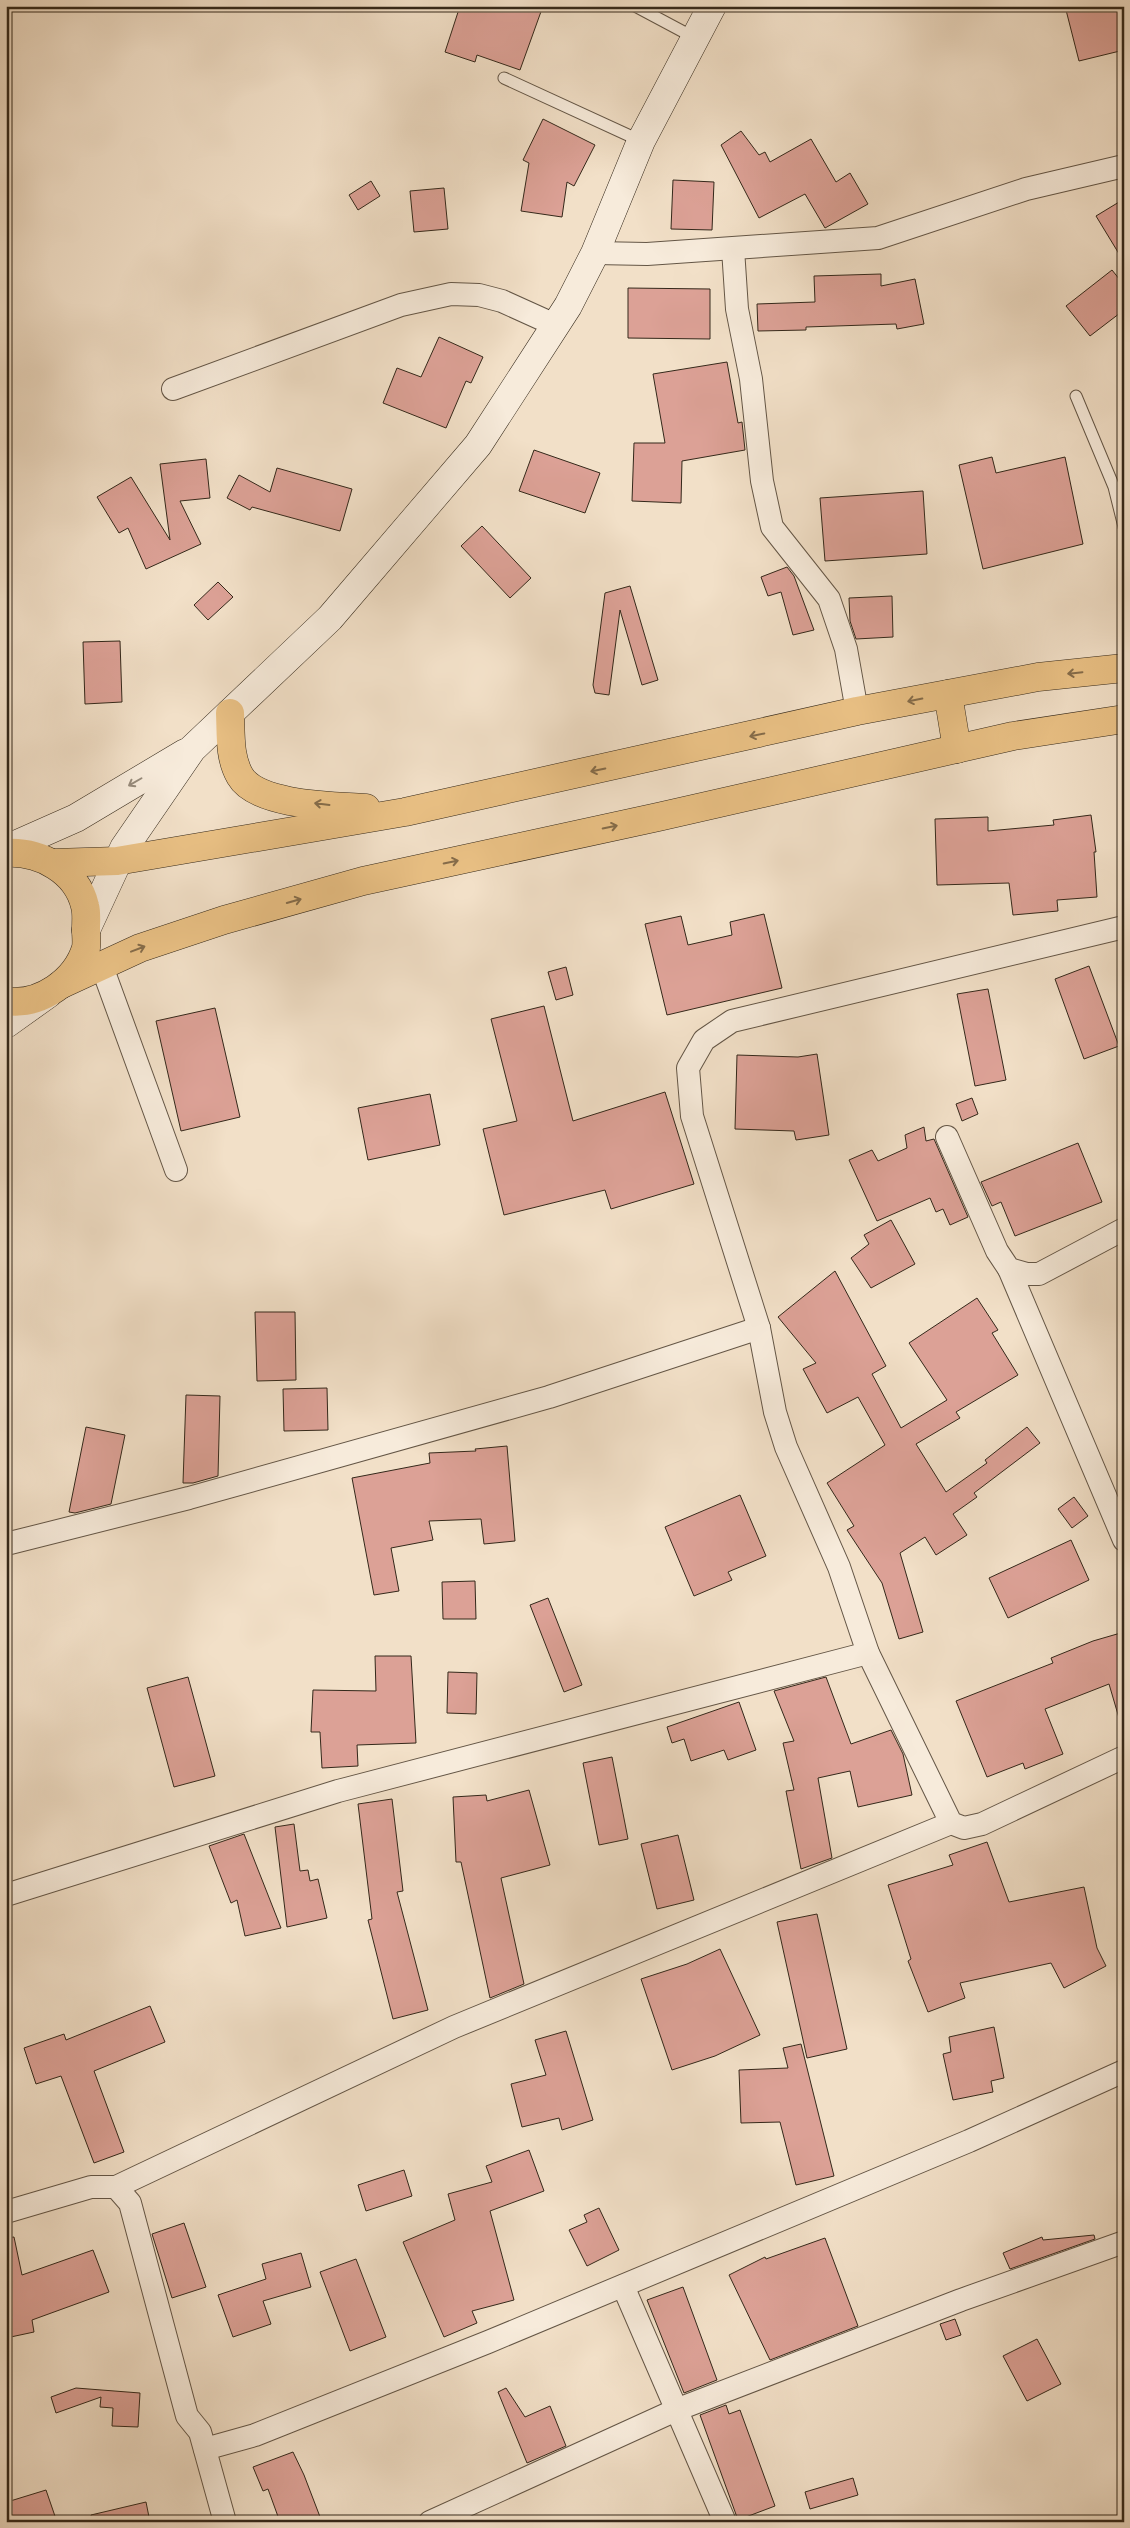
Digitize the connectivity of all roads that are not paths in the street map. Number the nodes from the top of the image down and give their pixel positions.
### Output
1 (635, 6) edge
2 (712, 6) edge
3 (695, 38) junction
4 (504, 78) dead end
5 (641, 141) junction
6 (1124, 166) edge
7 (733, 249) junction
8 (595, 253) junction
9 (555, 325) junction
10 (173, 390) dead end
11 (1076, 396) dead end
12 (1124, 527) edge
13 (1124, 668) edge
14 (948, 694) junction
15 (857, 711) junction
16 (230, 713) junction
17 (1124, 719) edge
18 (192, 749) junction
19 (956, 749) junction
20 (405, 812) junction
21 (6, 848) edge
22 (6, 853) edge
23 (116, 861) junction
24 (53, 863) junction
25 (1124, 928) edge
26 (86, 930) junction
27 (101, 964) junction
28 (56, 988) junction
29 (6, 1001) edge
30 (6, 1024) edge
31 (947, 1137) dead end
32 (176, 1170) dead end
33 (1124, 1229) edge
34 (1009, 1269) junction
35 (759, 1328) junction
36 (1124, 1540) edge
37 (6, 1544) edge
38 (868, 1654) junction
39 (1124, 1757) edge
40 (951, 1823) junction
41 (6, 1895) edge
42 (1124, 2071) edge
43 (116, 2187) junction
44 (6, 2212) edge
45 (1124, 2242) edge
46 (622, 2286) junction
47 (676, 2410) junction
48 (205, 2449) junction
49 (225, 2522) edge
50 (430, 2522) edge
51 (725, 2522) edge

1 - 3 lane
2 - 3 street
3 - 5 street
4 - 5 lane
5 - 8 street
6 - 7 street
7 - 8 street
7 - 15 street
8 - 9 street
9 - 10 street
9 - 16 street
11 - 12 lane
13 -> 14 main road
14 -> 15 main road
14 - 19 main road
15 -> 20 main road
16 - 18 street
20 -> 16 main road
17 - 19 main road
18 -> 21 street
18 - 23 street
27 -> 19 main road
20 - 23 main road
22 - 24 main road
23 - 24 main road
23 - 26 street
24 - 26 main road
25 - 35 street
26 - 28 main road
27 - 28 main road
27 - 32 street
28 - 29 main road
28 - 30 street
31 - 34 street
33 - 34 street
34 - 36 street
35 - 37 street
35 - 38 street
38 - 40 street
38 - 41 street
39 - 40 street
40 - 43 street
42 - 46 street
43 - 44 street
43 - 48 street
45 - 47 street
46 - 47 street
46 - 48 street
47 - 50 street
47 - 51 street
48 - 49 street

